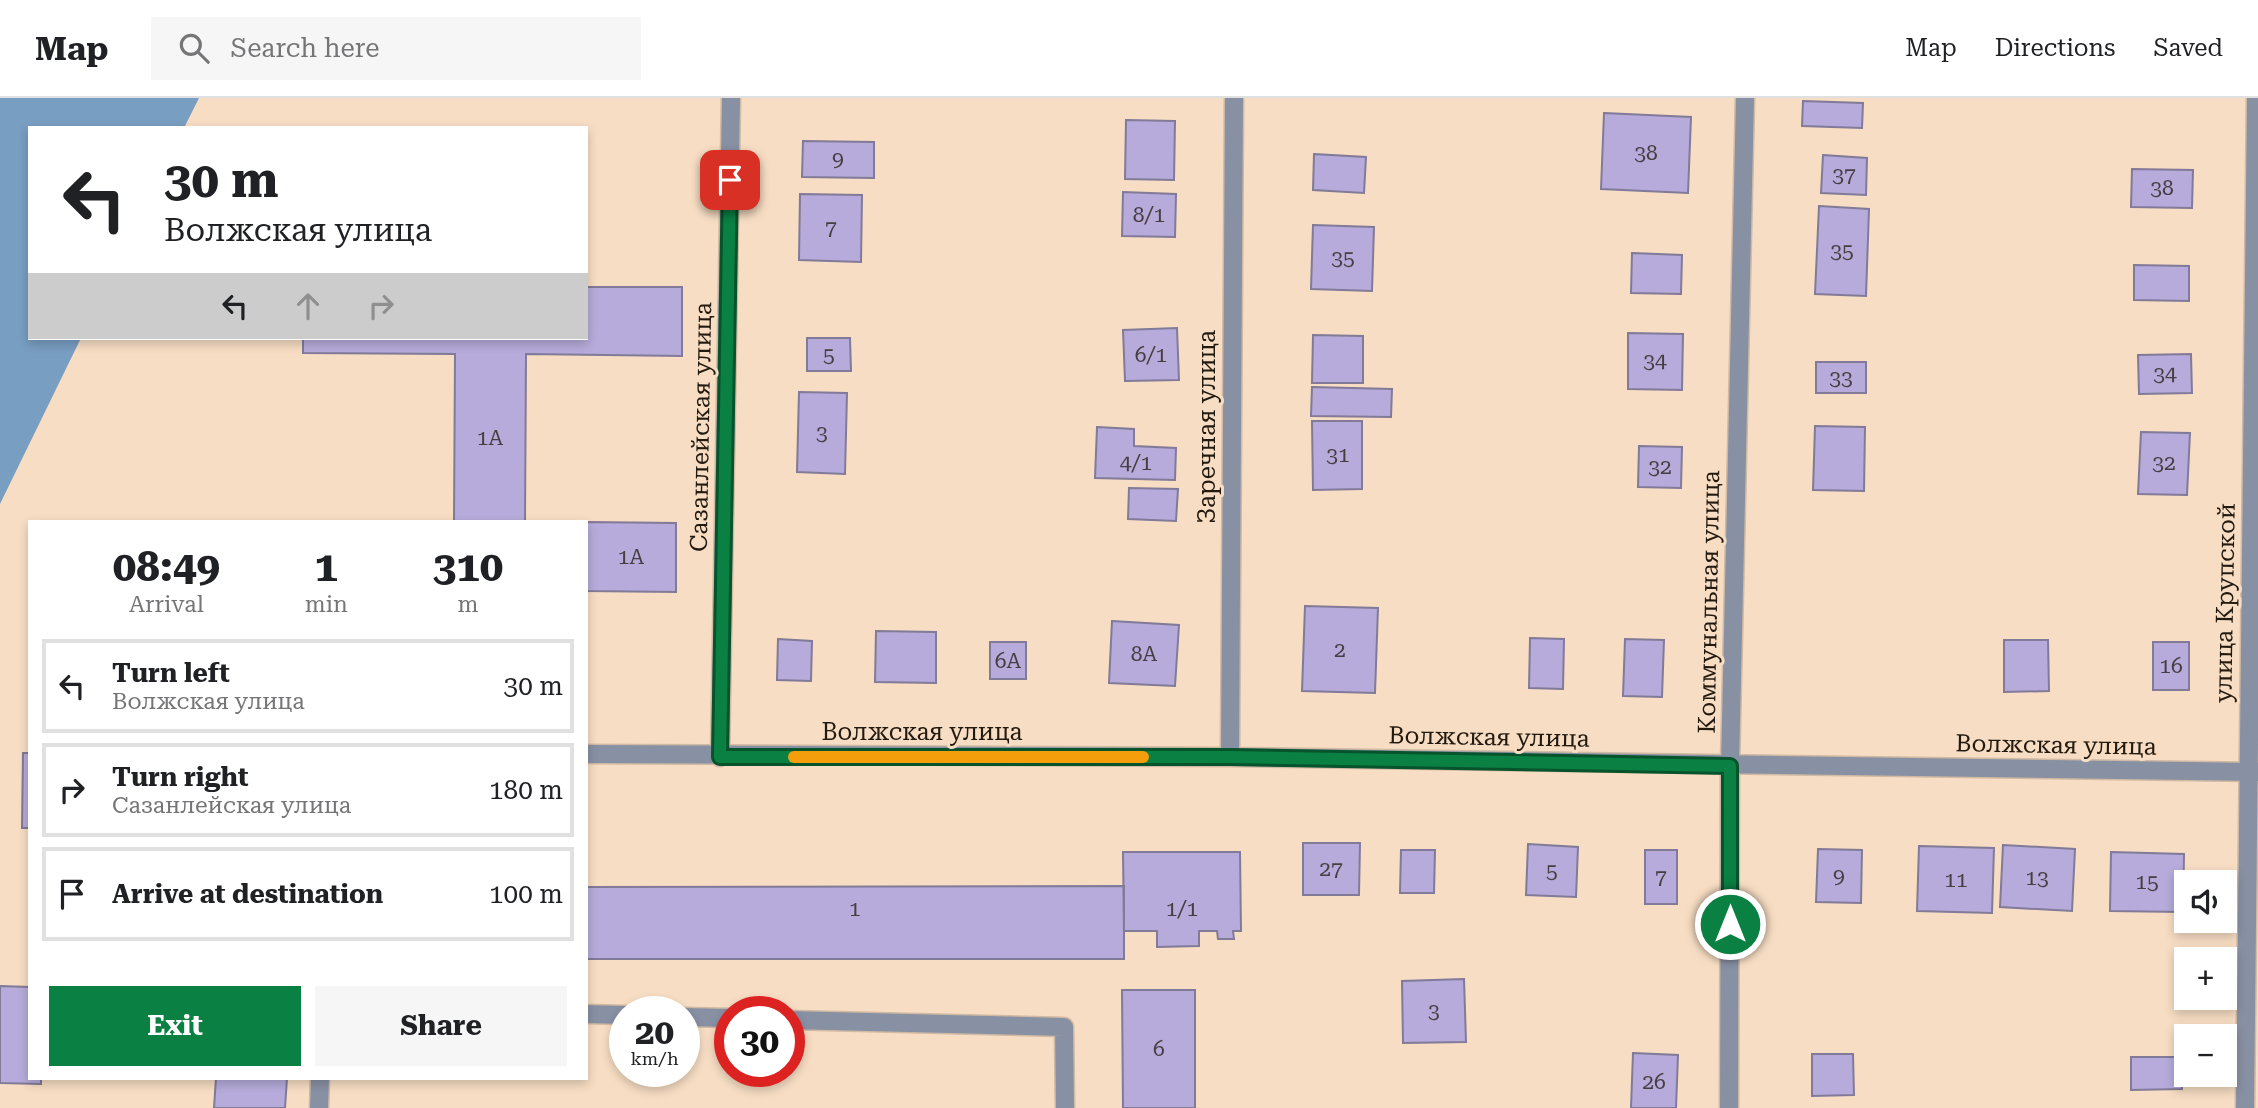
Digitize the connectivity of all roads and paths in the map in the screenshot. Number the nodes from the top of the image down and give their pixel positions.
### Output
1 (731, 98) edge
2 (1234, 98) edge
3 (1745, 98) edge
4 (2256, 98) edge
5 (588, 754) edge
6 (720, 757) junction
7 (1230, 757) junction
8 (1730, 766) junction
9 (2253, 772) edge
10 (588, 1014) edge
11 (609, 1015) edge
12 (805, 1020) edge
13 (320, 1080) edge
14 (319, 1108) edge
15 (1065, 1108) edge
16 (1729, 1108) edge
17 (2245, 1108) edge

1 - 6 street, Сазанлейская улица
2 - 7 street, Заречная улица
3 - 8 street, Коммунальная улица
4 - 9 street, улица Крупской
5 - 6 street, Волжская улица
6 - 7 street, Волжская улица
7 - 8 street, Волжская улица
8 - 9 street, Волжская улица
8 - 16 street, Коммунальная улица
9 - 17 street, улица Крупской
10 - 11 street
12 - 15 street
13 - 14 street

